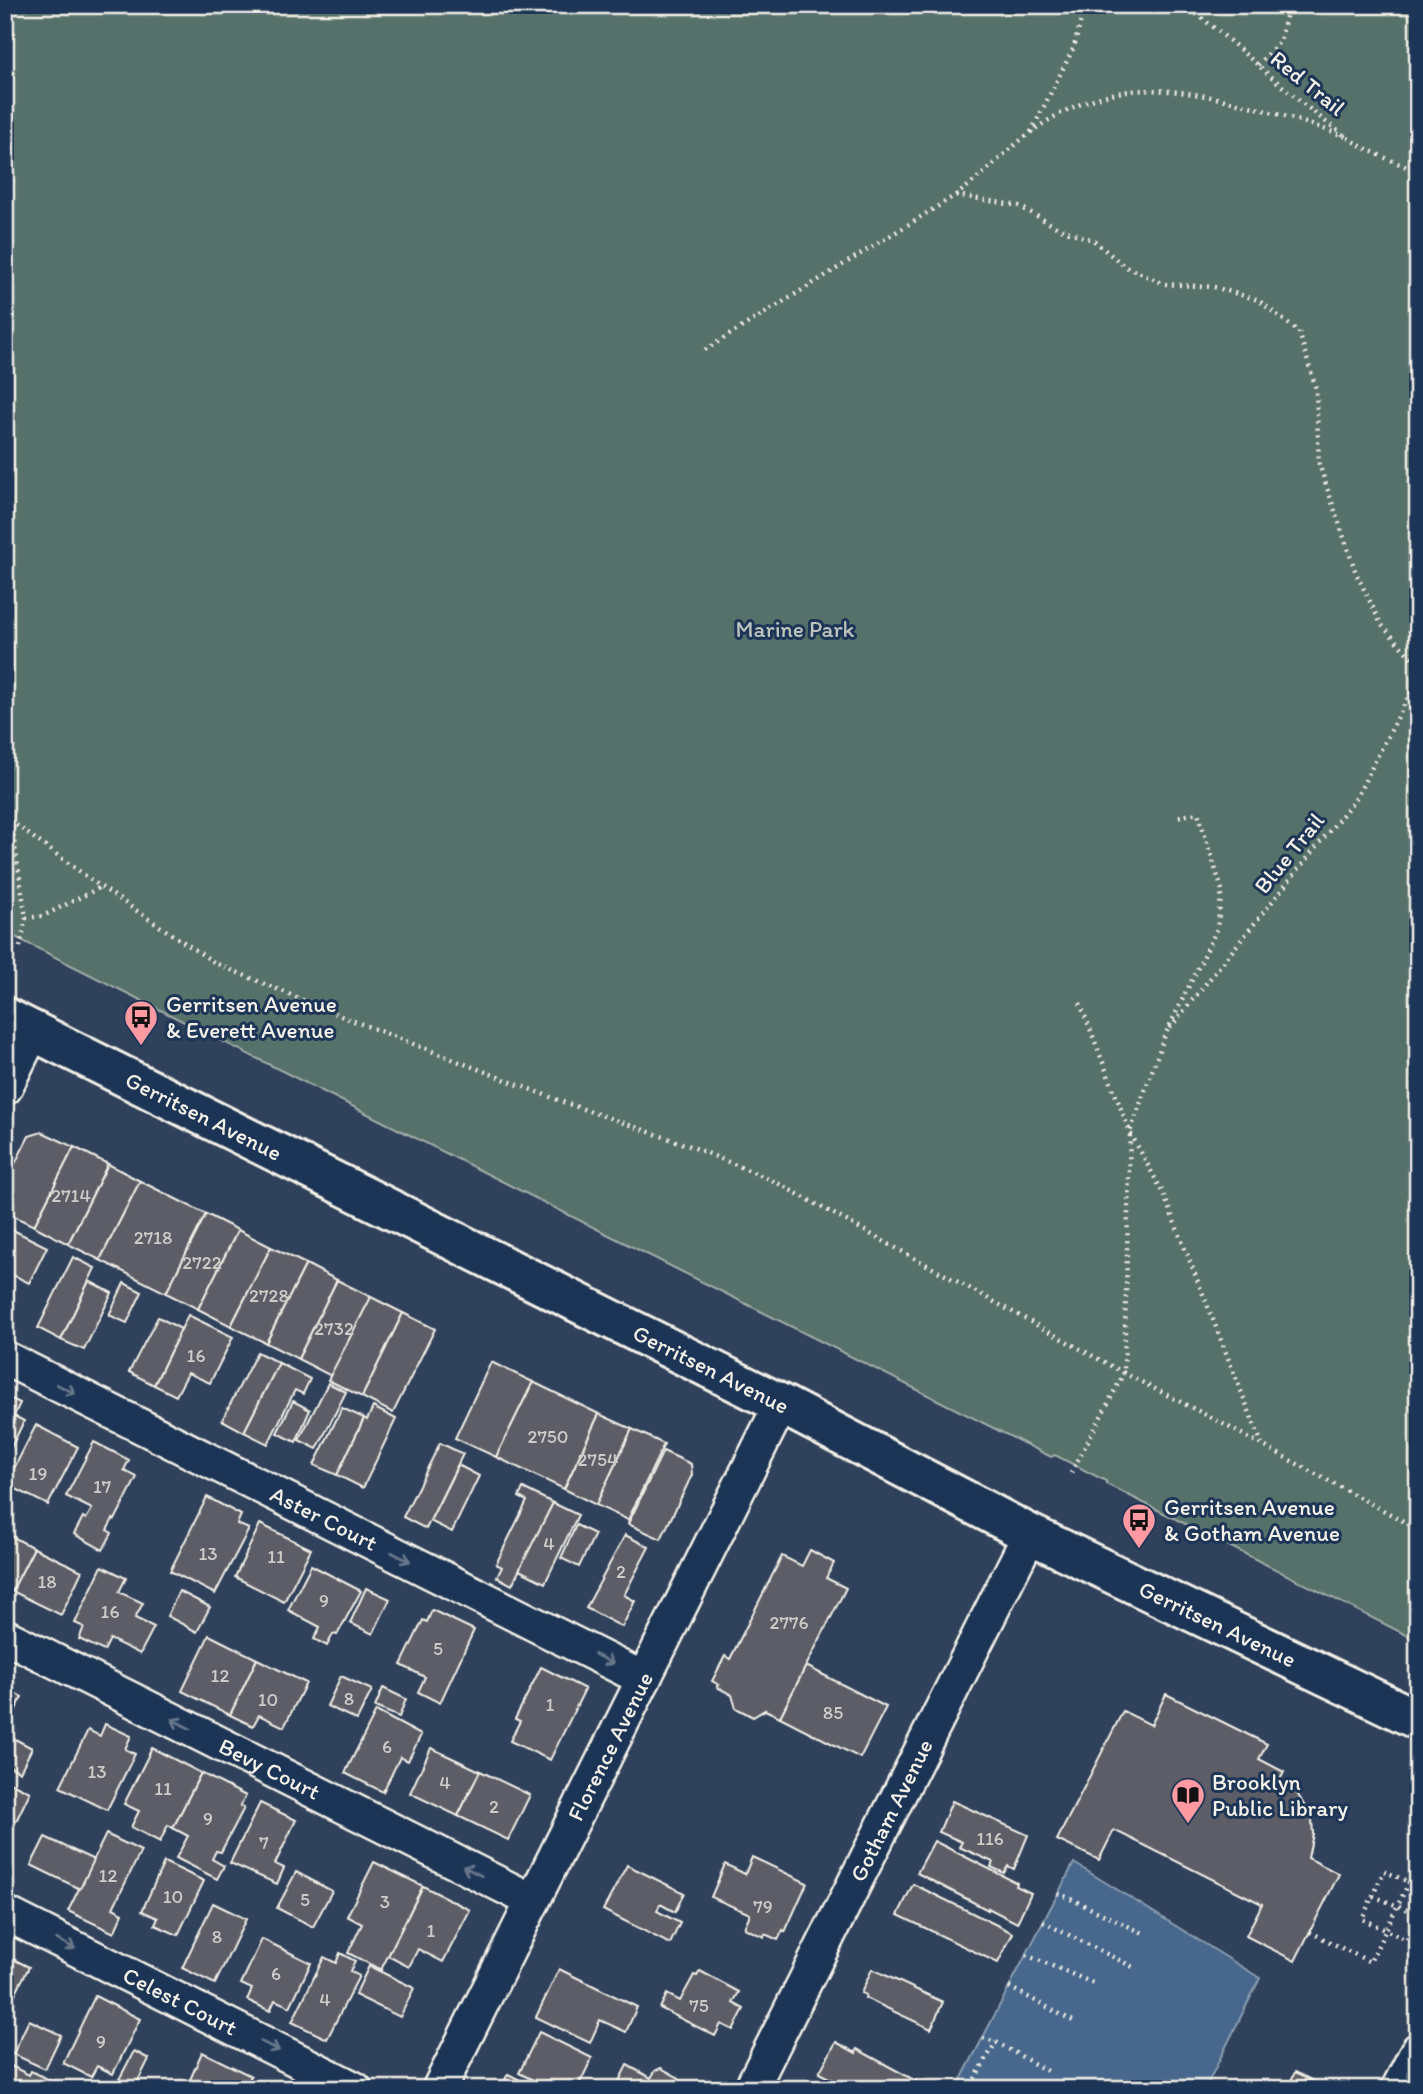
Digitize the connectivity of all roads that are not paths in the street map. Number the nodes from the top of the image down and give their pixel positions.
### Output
1 (19, 1024) edge
2 (5, 1088) edge
3 (5, 1358) edge
4 (781, 1405) junction
5 (1030, 1534) junction
6 (5, 1636) edge
7 (644, 1679) junction
8 (1418, 1720) edge
9 (533, 1901) junction
10 (5, 1913) edge
11 (1418, 2050) edge
12 (355, 2089) edge
13 (439, 2089) edge
14 (751, 2089) edge
15 (1398, 2089) edge

1 - 2 street
1 - 4 main road, Gerritsen Avenue
3 -> 7 street, Aster Court
4 - 5 main road, Gerritsen Avenue
4 - 7 street, Florence Avenue
5 - 8 main road, Gerritsen Avenue
5 - 14 street, Gotham Avenue
9 -> 6 street, Bevy Court
7 - 9 street, Florence Avenue
9 - 13 street, Florence Avenue
10 -> 12 street, Celest Court
11 - 15 street

